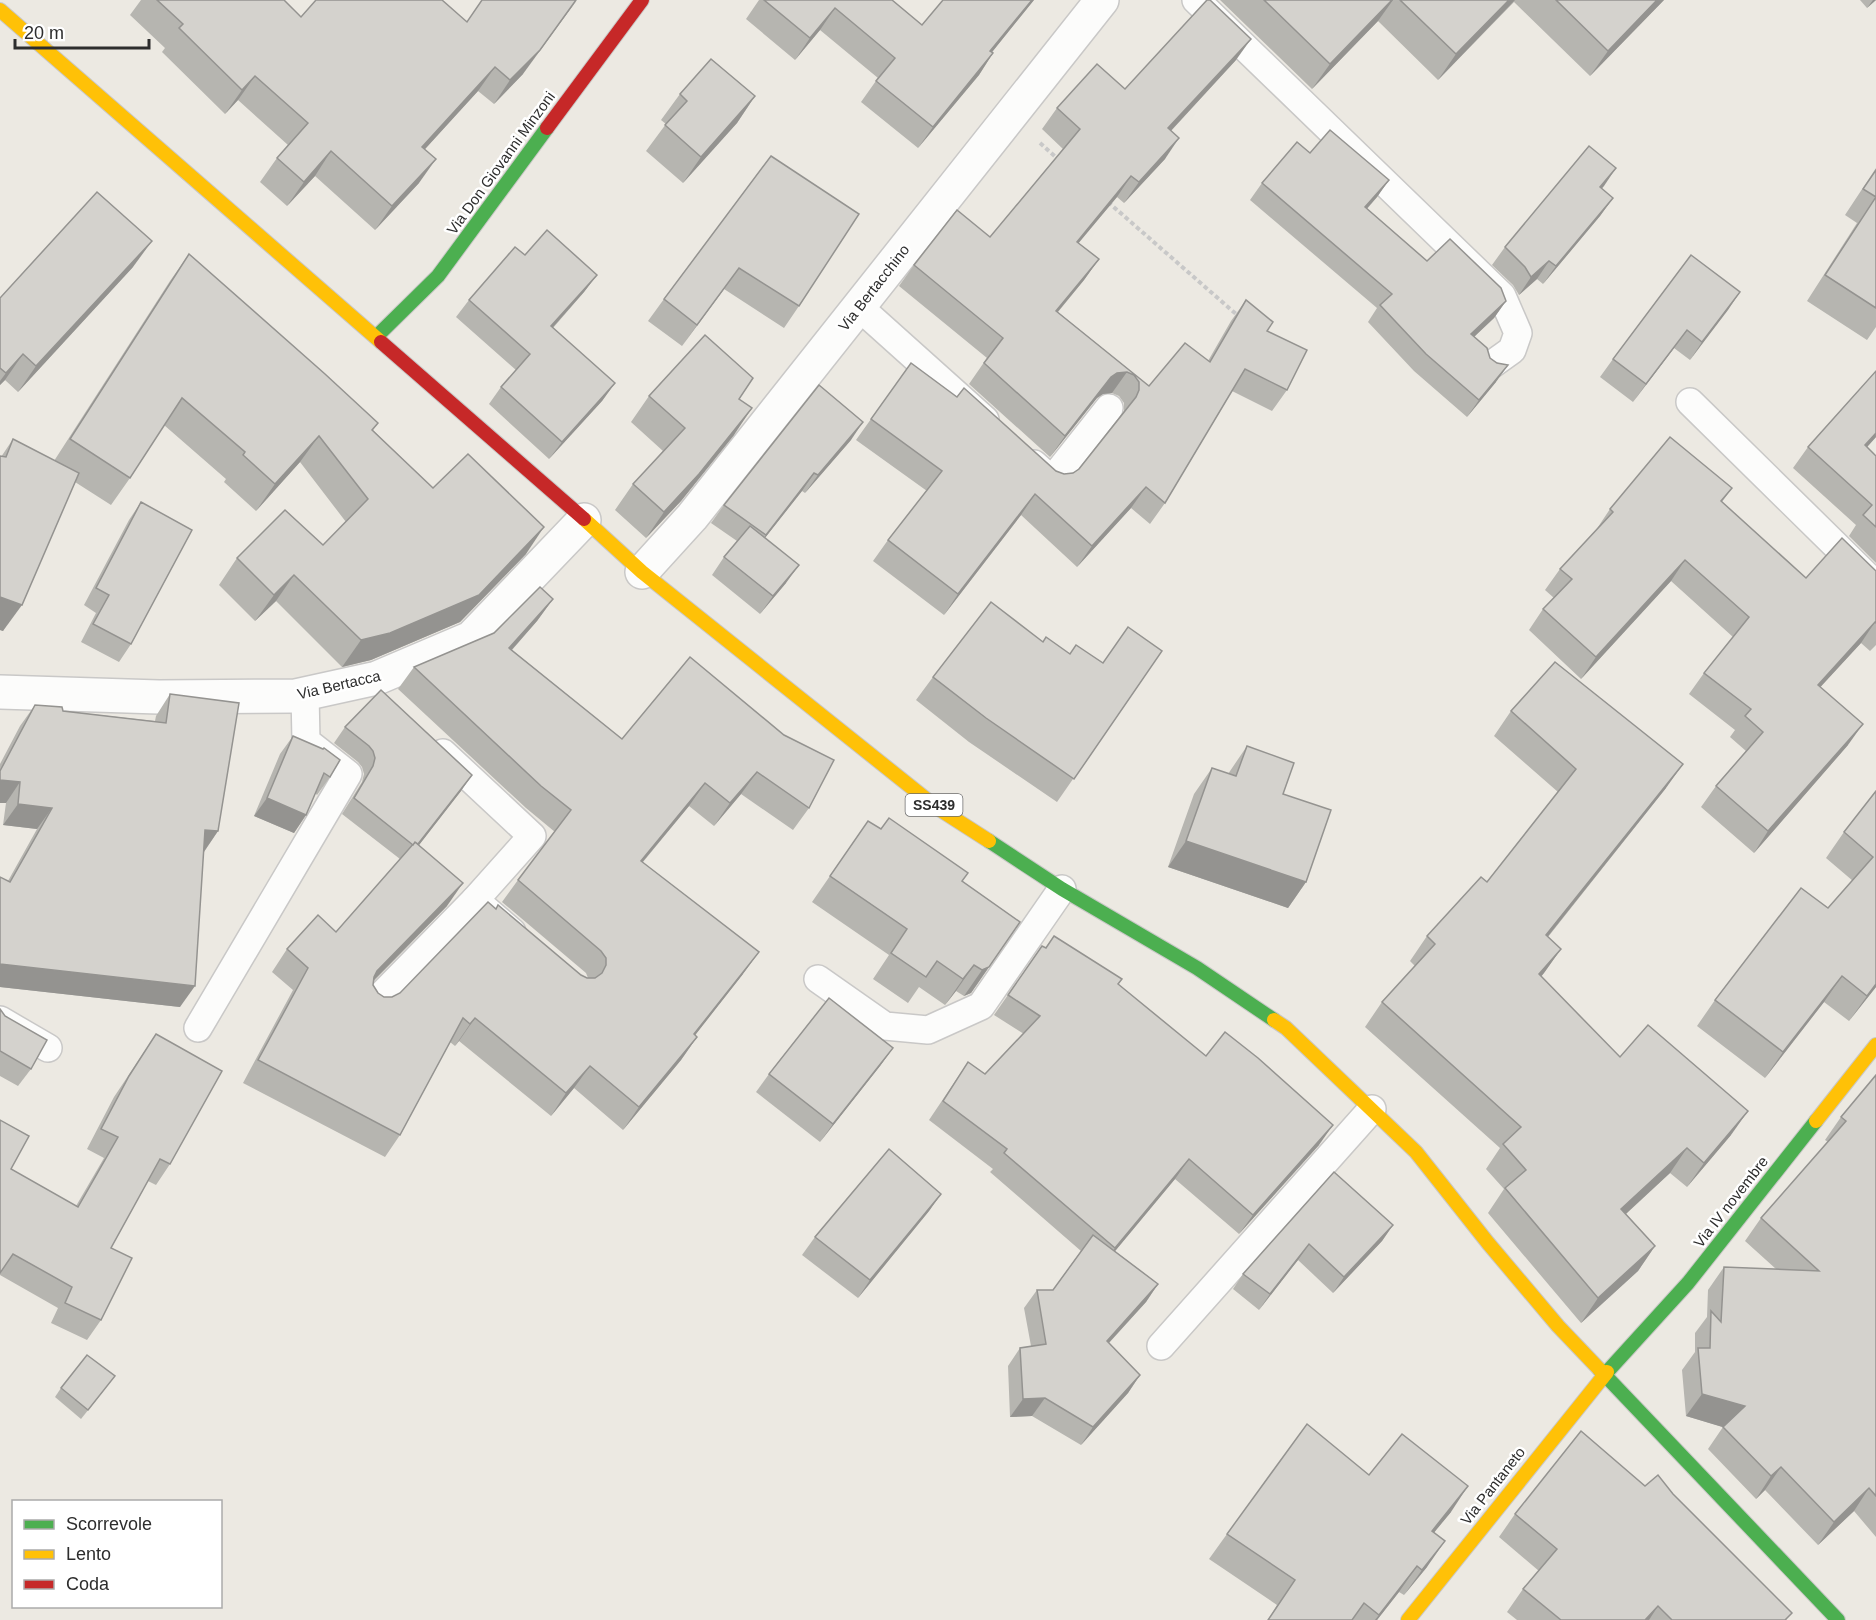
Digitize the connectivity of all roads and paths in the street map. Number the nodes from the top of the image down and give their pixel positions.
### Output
1 (642, 0) edge
2 (1102, 0) edge
3 (1196, 0) edge
4 (0, 10) edge
5 (1010, 117) junction
6 (1064, 164) edge
7 (1100, 196) edge
8 (859, 308) junction
9 (1236, 314) edge
10 (376, 337) junction
11 (1491, 365) edge
12 (1690, 402) dead end
13 (1109, 408) edge
14 (584, 520) junction
15 (642, 572) junction
16 (1876, 585) edge
17 (365, 681) junction
18 (0, 692) edge
19 (305, 693) junction
20 (390, 704) edge
21 (423, 735) edge
22 (1062, 889) junction
23 (475, 900) junction
24 (530, 947) edge
25 (818, 979) dead end
26 (374, 1004) edge
27 (0, 1020) edge
28 (198, 1028) dead end
29 (1876, 1045) edge
30 (48, 1048) edge
31 (1372, 1109) junction
32 (1161, 1346) dead end
33 (1605, 1374) junction
34 (1824, 1615) edge
35 (1408, 1620) edge

1 - 10 main road, Via Don Giovanni Minzoni
2 - 5 street, Via Bertacchino
3 - 11 lane
4 - 10 main road, SS439
5 - 6 path
5 - 8 street, Via Bertacchino
7 - 9 path
8 - 13 lane
8 - 15 street, Via Bertacchino
10 - 14 main road, SS439
12 - 16 lane
14 - 15 main road, SS439
14 - 17 street, Via Bertacca
15 - 22 main road, SS439
17 - 19 street, Via Bertacca
17 - 20 lane
18 - 19 street, Via Bertacca
19 - 28 lane
21 - 23 lane
22 - 25 lane
22 - 31 main road, SS439
23 - 24 lane
23 - 26 lane
27 - 30 lane
29 - 33 main road, Via IV novembre
31 - 32 lane
31 - 33 main road, SS439
33 - 34 main road, SS439
33 - 35 main road, Via Pantaneto

